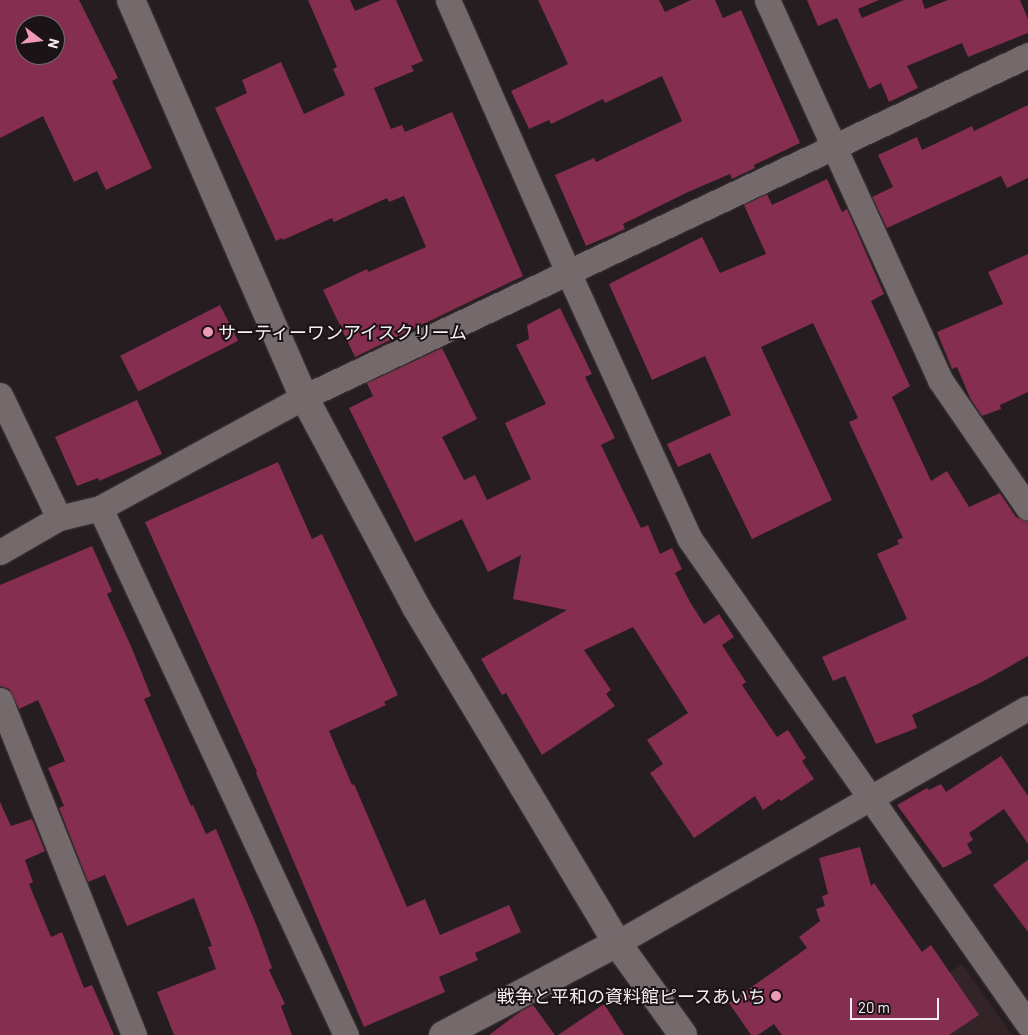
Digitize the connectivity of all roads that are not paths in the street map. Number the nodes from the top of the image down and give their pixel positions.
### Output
1 (131, 0) edge
2 (448, 0) edge
3 (767, 0) edge
4 (1028, 55) edge
5 (832, 147) junction
6 (568, 272) junction
7 (0, 395) edge
8 (304, 396) junction
9 (100, 508) junction
10 (1028, 508) edge
11 (58, 518) junction
12 (0, 552) edge
13 (0, 700) edge
14 (1028, 708) edge
15 (870, 798) junction
16 (617, 943) junction
17 (1028, 1024) edge
18 (134, 1035) edge
19 (346, 1035) edge
20 (443, 1035) edge
21 (683, 1035) edge

1 - 8 street
2 - 6 street
3 - 5 street
4 - 5 street
5 - 6 street
5 - 10 street
6 - 8 street
6 - 15 street
7 - 11 street
8 - 9 street
8 - 16 street
9 - 11 street
9 - 19 street
11 - 12 street
13 - 18 street
14 - 15 street
15 - 16 street
15 - 17 street
16 - 20 street
16 - 21 street

